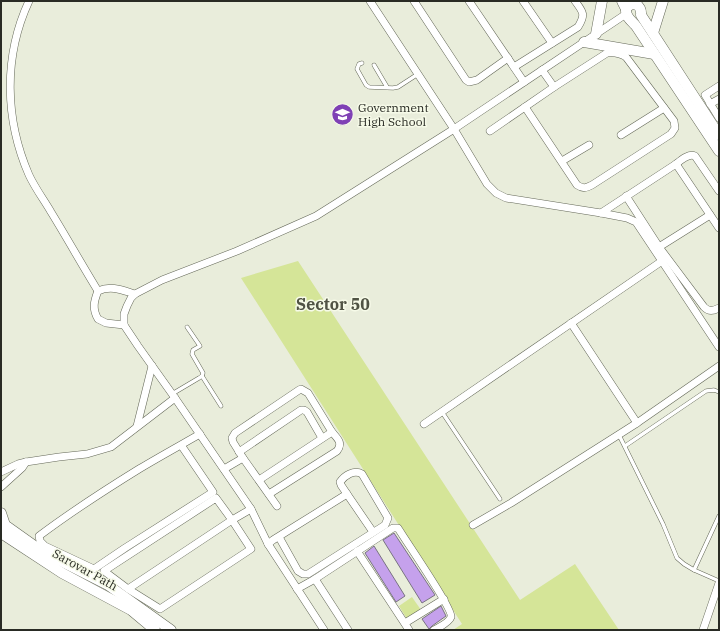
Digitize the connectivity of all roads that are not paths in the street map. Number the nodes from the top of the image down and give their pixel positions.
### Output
1 (29, 1) edge
2 (370, 1) edge
3 (414, 1) edge
4 (469, 1) edge
5 (523, 1) edge
6 (575, 1) edge
7 (602, 1) edge
8 (663, 1) edge
9 (632, 8) edge
10 (653, 33) junction
11 (596, 34) junction
12 (584, 42) junction
13 (552, 43) junction
14 (654, 54) junction
15 (508, 58) junction
16 (362, 62) dead end
17 (374, 65) dead end
18 (514, 67) junction
19 (542, 70) junction
20 (418, 74) junction
21 (524, 82) junction
22 (719, 86) edge
23 (387, 87) junction
24 (554, 88) junction
25 (719, 99) edge
26 (710, 104) junction
27 (525, 107) junction
28 (664, 108) junction
29 (719, 118) edge
30 (454, 129) junction
31 (490, 131) dead end
32 (621, 135) dead end
33 (719, 135) edge
34 (589, 145) dead end
35 (719, 152) edge
36 (562, 161) junction
37 (676, 164) junction
38 (719, 192) edge
39 (626, 196) junction
40 (601, 213) junction
41 (710, 215) junction
42 (719, 228) edge
43 (659, 247) junction
44 (662, 261) junction
45 (98, 291) junction
46 (135, 294) junction
47 (719, 308) edge
48 (571, 323) junction
49 (124, 325) junction
50 (187, 327) dead end
51 (719, 347) edge
52 (152, 366) junction
53 (719, 366) edge
54 (202, 376) junction
55 (719, 392) edge
56 (174, 396) junction
57 (221, 406) dead end
58 (442, 412) junction
59 (637, 423) junction
60 (424, 424) dead end
61 (137, 426) junction
62 (332, 432) junction
63 (200, 434) junction
64 (619, 435) junction
65 (322, 438) junction
66 (181, 445) junction
67 (625, 446) junction
68 (241, 455) junction
69 (26, 462) junction
70 (224, 469) junction
71 (1, 472) edge
72 (259, 480) junction
73 (1, 487) edge
74 (269, 494) junction
75 (347, 494) junction
76 (500, 499) dead end
77 (277, 506) dead end
78 (251, 509) junction
79 (1, 512) edge
80 (719, 516) edge
81 (232, 520) junction
82 (473, 525) dead end
83 (373, 532) junction
84 (1, 534) edge
85 (279, 537) junction
86 (268, 544) junction
87 (357, 551) junction
88 (694, 570) junction
89 (315, 579) junction
90 (719, 582) edge
91 (128, 589) junction
92 (297, 589) junction
93 (444, 599) junction
94 (405, 623) junction
95 (155, 630) edge
96 (171, 630) edge
97 (324, 630) edge
98 (348, 630) edge
99 (409, 630) edge
100 (434, 630) edge
101 (703, 630) edge

1 - 45 street
2 - 20 street
3 - 15 street
4 - 15 street
5 - 13 street
6 - 13 street
7 - 11 main road
8 - 10 main road
9 - 10 main road
9 - 11 street
9 - 14 main road
10 - 33 main road
11 - 12 street
12 - 14 main road
12 - 19 street
13 - 18 street
14 - 35 main road
15 - 18 street
16 - 23 lane
17 - 23 lane
18 - 21 street
19 - 21 street
19 - 24 street
20 - 23 lane
20 - 30 street
21 - 30 street
22 - 26 street
24 - 27 street
24 - 28 street
25 - 26 street
26 - 29 street
27 - 31 street
27 - 36 street
28 - 32 street
28 - 36 street
30 - 40 street
30 - 46 street
34 - 36 street
37 - 38 street
37 - 39 street
37 - 41 street
39 - 40 street
39 - 43 street
40 - 44 street
41 - 42 street
41 - 43 street
43 - 47 street
44 - 48 street
44 - 51 street
45 - 46 street
45 - 49 street
46 - 49 street
48 - 58 street
48 - 59 street
49 - 52 street
50 - 54 lane
52 - 56 street
52 - 61 street
53 - 59 street
54 - 56 lane
54 - 57 lane
55 - 67 lane
56 - 61 street
56 - 63 street
58 - 60 street
58 - 76 lane
59 - 64 street
61 - 69 street
62 - 65 street
62 - 68 street
62 - 74 street
63 - 66 street
63 - 70 street
64 - 67 lane
64 - 82 street
65 - 68 street
65 - 72 street
66 - 66 street
67 - 88 lane
68 - 70 street
68 - 72 street
69 - 71 street
69 - 73 street
70 - 78 street
72 - 74 street
74 - 77 street
75 - 83 street
75 - 83 street
75 - 85 street
78 - 81 street
78 - 86 street
79 - 96 main road
80 - 88 lane
81 - 91 street
81 - 91 street
81 - 91 street
83 - 85 street
84 - 95 main road, Sarovar Path
85 - 86 street
86 - 92 street
87 - 89 street
87 - 93 street
87 - 94 street
88 - 90 lane
89 - 92 street
89 - 98 street
90 - 101 street
92 - 97 street
93 - 94 street
93 - 100 street
94 - 99 street

